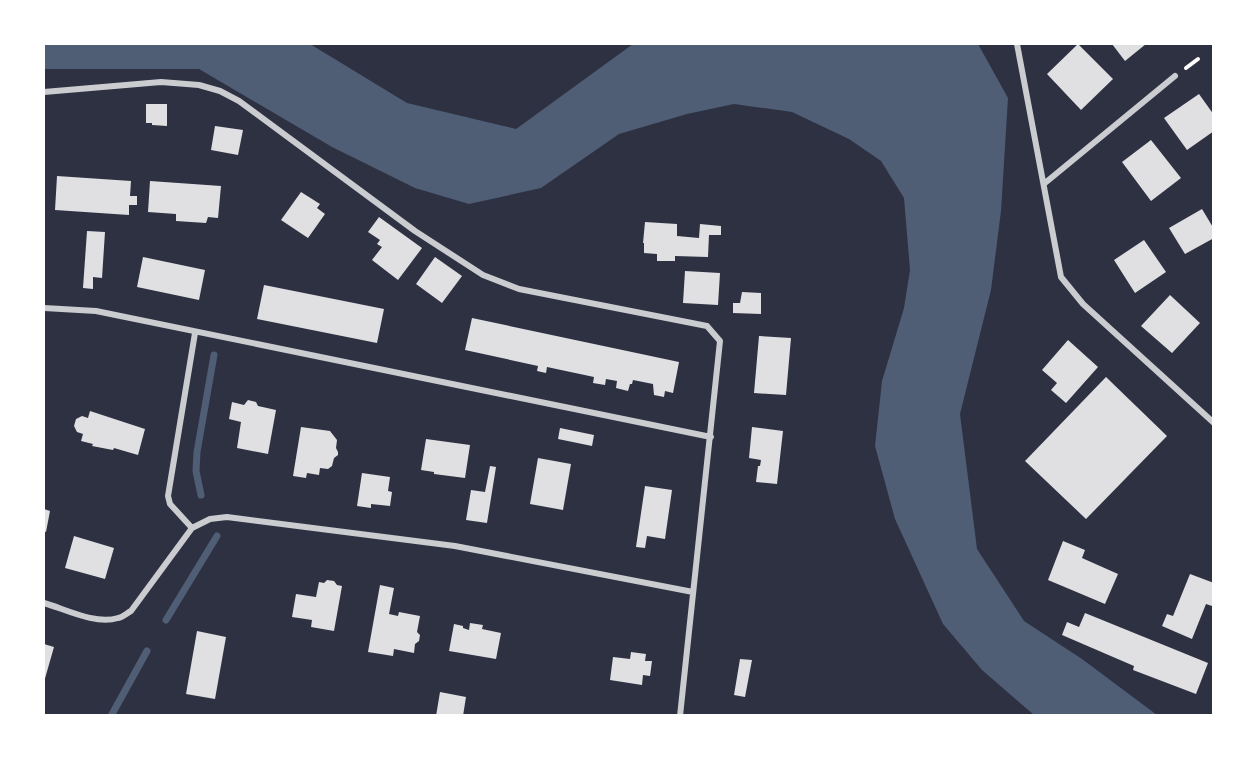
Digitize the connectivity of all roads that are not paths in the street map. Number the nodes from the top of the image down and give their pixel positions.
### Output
1 (1017, 44) edge
2 (1175, 76) dead end
3 (44, 92) edge
4 (1045, 183) junction
5 (44, 308) edge
6 (195, 333) junction
7 (1214, 423) edge
8 (711, 437) junction
9 (192, 528) junction
10 (693, 592) junction
11 (44, 603) edge
12 (680, 716) edge

1 - 4 street
2 - 4 street
3 - 8 street
4 - 7 street
5 - 6 street
6 - 8 street
6 - 9 street
8 - 10 street
9 - 10 street
9 - 11 street
10 - 12 street

